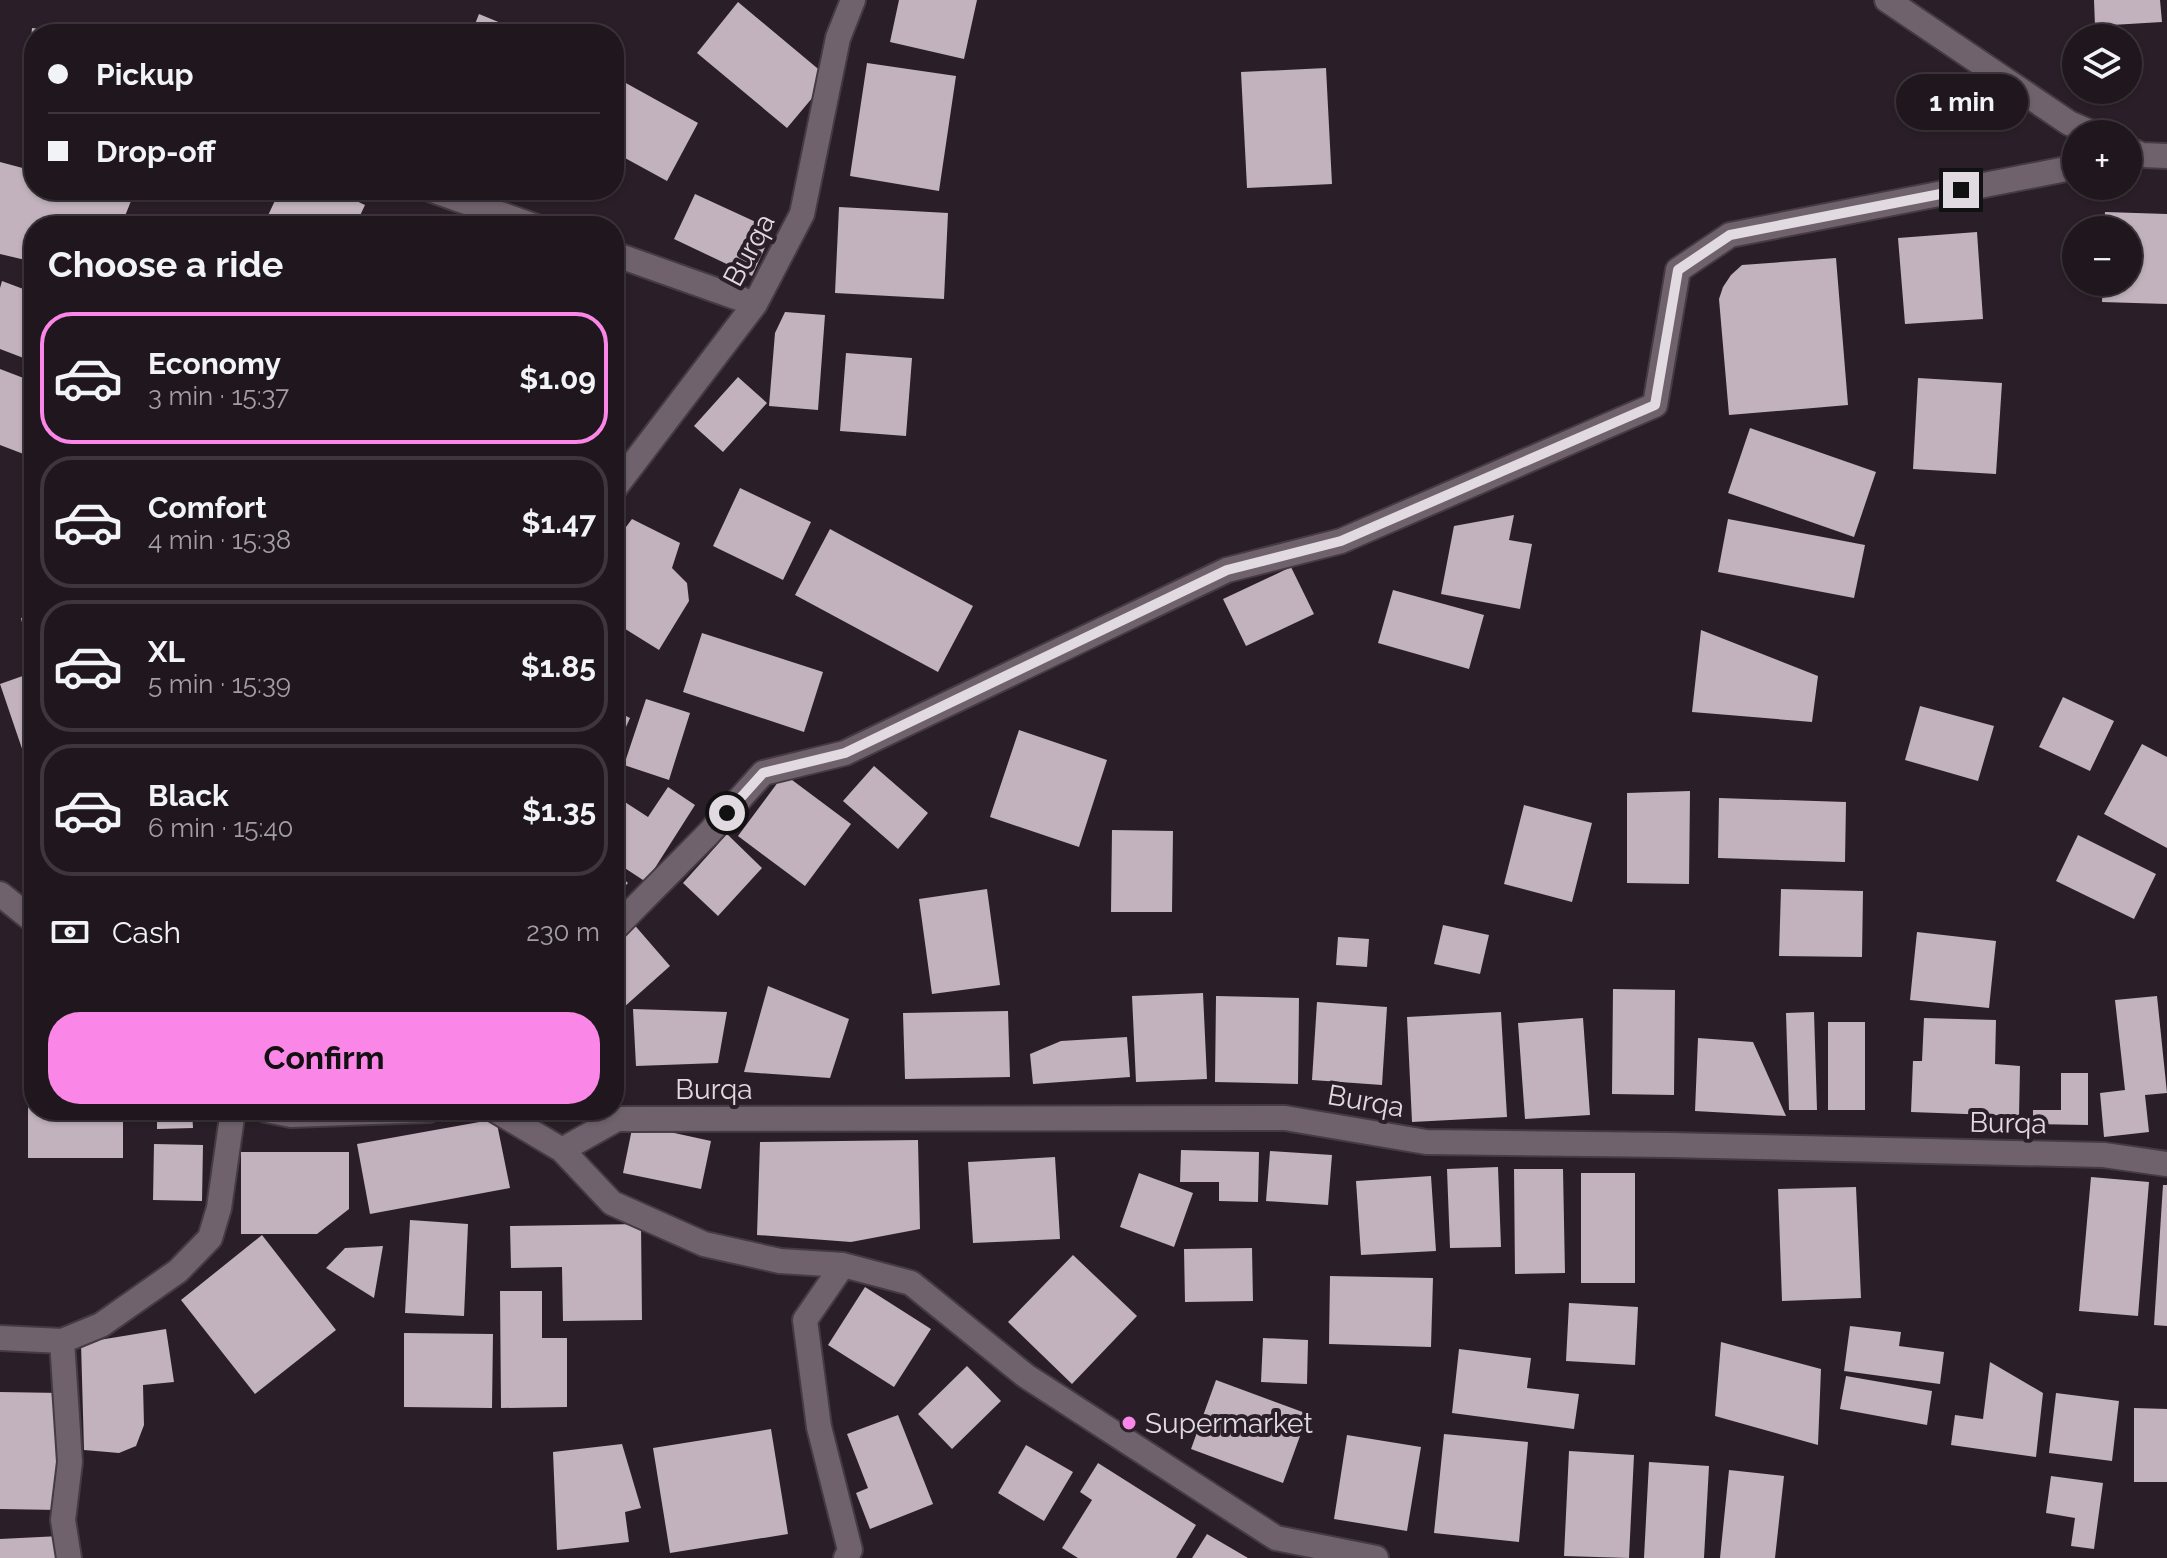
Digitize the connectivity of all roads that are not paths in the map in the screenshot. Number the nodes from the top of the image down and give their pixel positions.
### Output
1 (853, 0) edge
2 (1887, 0) edge
3 (2065, 120) edge
4 (2142, 155) edge
5 (2167, 156) edge
6 (2062, 170) edge
7 (460, 200) edge
8 (506, 216) edge
9 (624, 258) edge
10 (755, 304) junction
11 (624, 476) edge
12 (0, 894) edge
13 (24, 913) edge
14 (624, 919) edge
15 (624, 1119) edge
16 (232, 1120) edge
17 (512, 1120) edge
18 (615, 1120) edge
19 (562, 1150) junction
20 (2167, 1164) edge
21 (843, 1265) junction
22 (0, 1338) edge
23 (62, 1341) junction
24 (69, 1558) edge
25 (846, 1558) edge
26 (1376, 1558) edge

1 - 10 street, Burqa
2 - 3 street
4 - 5 street
6 - 14 street
7 - 8 street
9 - 10 street
10 - 11 street, Burqa
12 - 13 street
15 - 20 street, Burqa
16 - 23 street
17 - 19 street
18 - 19 street, Burqa
19 - 21 street
21 - 25 street
21 - 26 street
22 - 23 street
23 - 24 street

